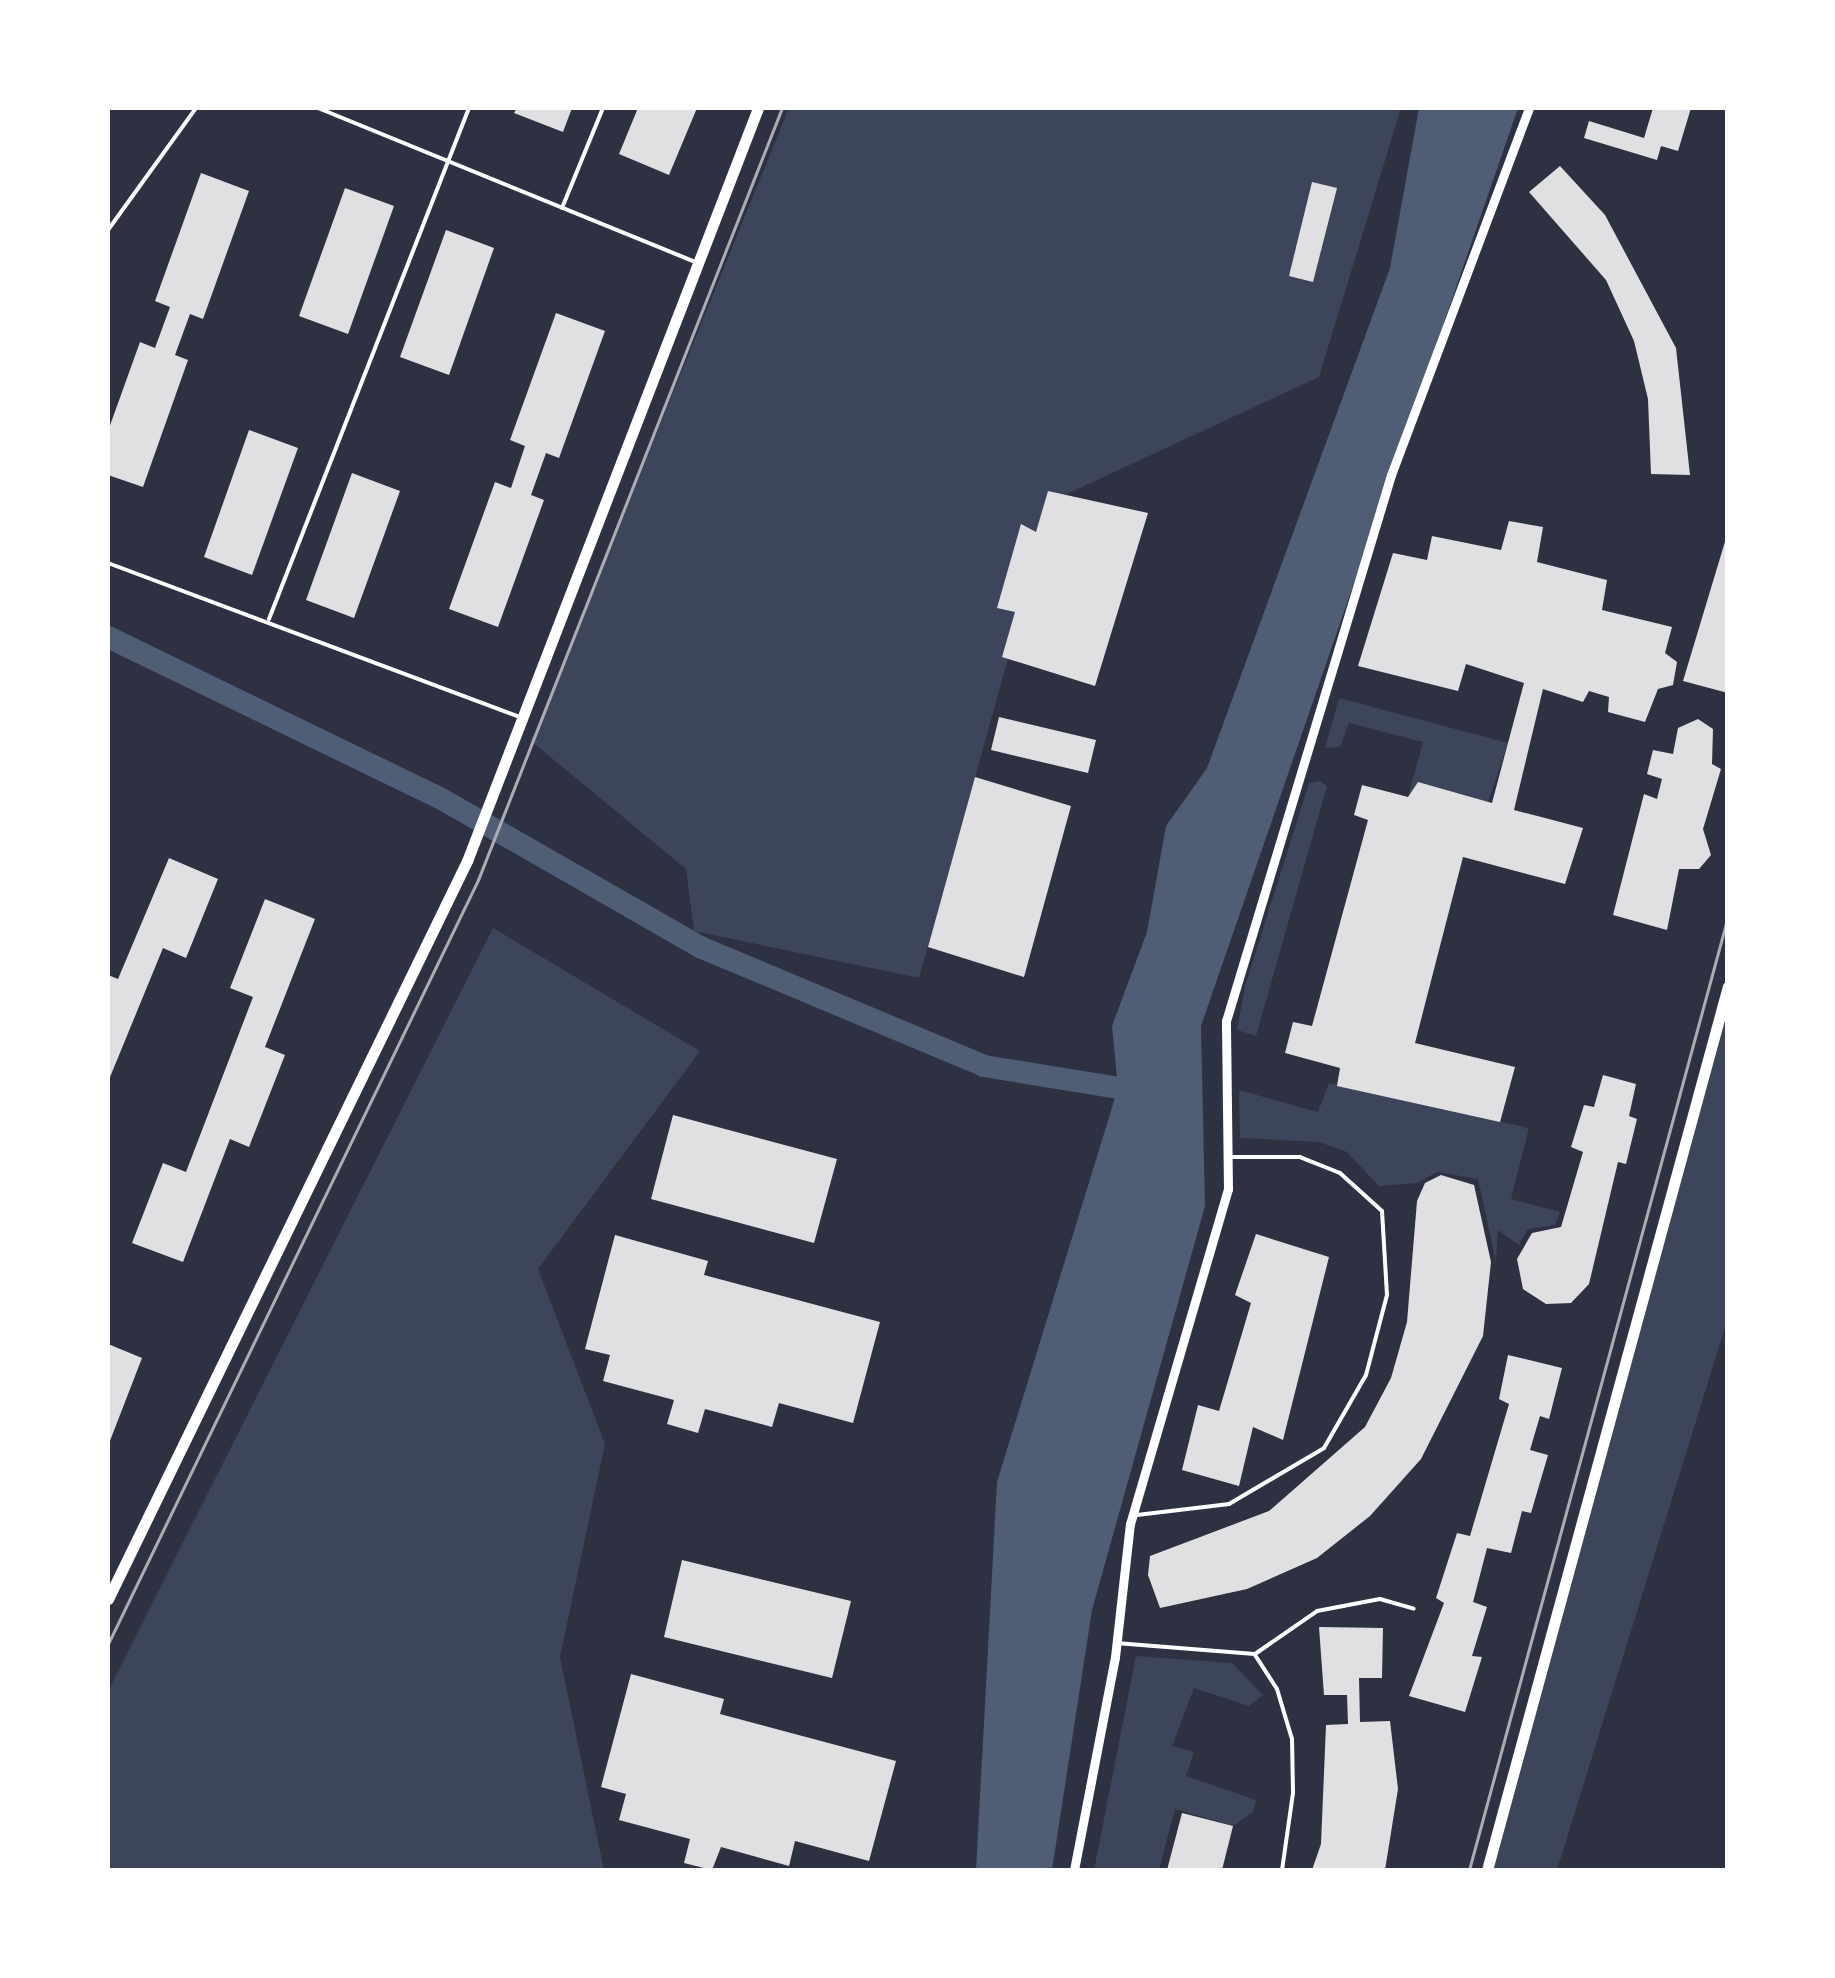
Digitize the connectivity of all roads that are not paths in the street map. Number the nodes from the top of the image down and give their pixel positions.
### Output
1 (196, 108) edge
2 (318, 108) edge
3 (470, 108) edge
4 (604, 108) edge
5 (758, 108) edge
6 (1529, 108) edge
7 (448, 161) junction
8 (562, 208) junction
9 (108, 230) edge
10 (698, 264) junction
11 (108, 563) edge
12 (270, 618) junction
13 (522, 718) junction
14 (1728, 986) edge
15 (1227, 1157) junction
16 (1132, 1516) junction
17 (108, 1599) edge
18 (1414, 1609) dead end
19 (1116, 1643) junction
20 (1255, 1654) junction
21 (1074, 1870) edge
22 (1282, 1870) edge
23 (1487, 1870) edge

1 - 9 lane
2 - 7 lane
3 - 7 lane
4 - 8 lane
5 - 10 street
6 - 15 street
7 - 8 lane
7 - 12 lane
8 - 10 lane
10 - 13 street
11 - 12 lane
12 - 13 lane
13 - 17 street
14 - 23 street
15 - 16 street
15 - 16 lane
16 - 19 street
18 - 20 lane
19 - 20 lane
19 - 21 street
20 - 22 lane

